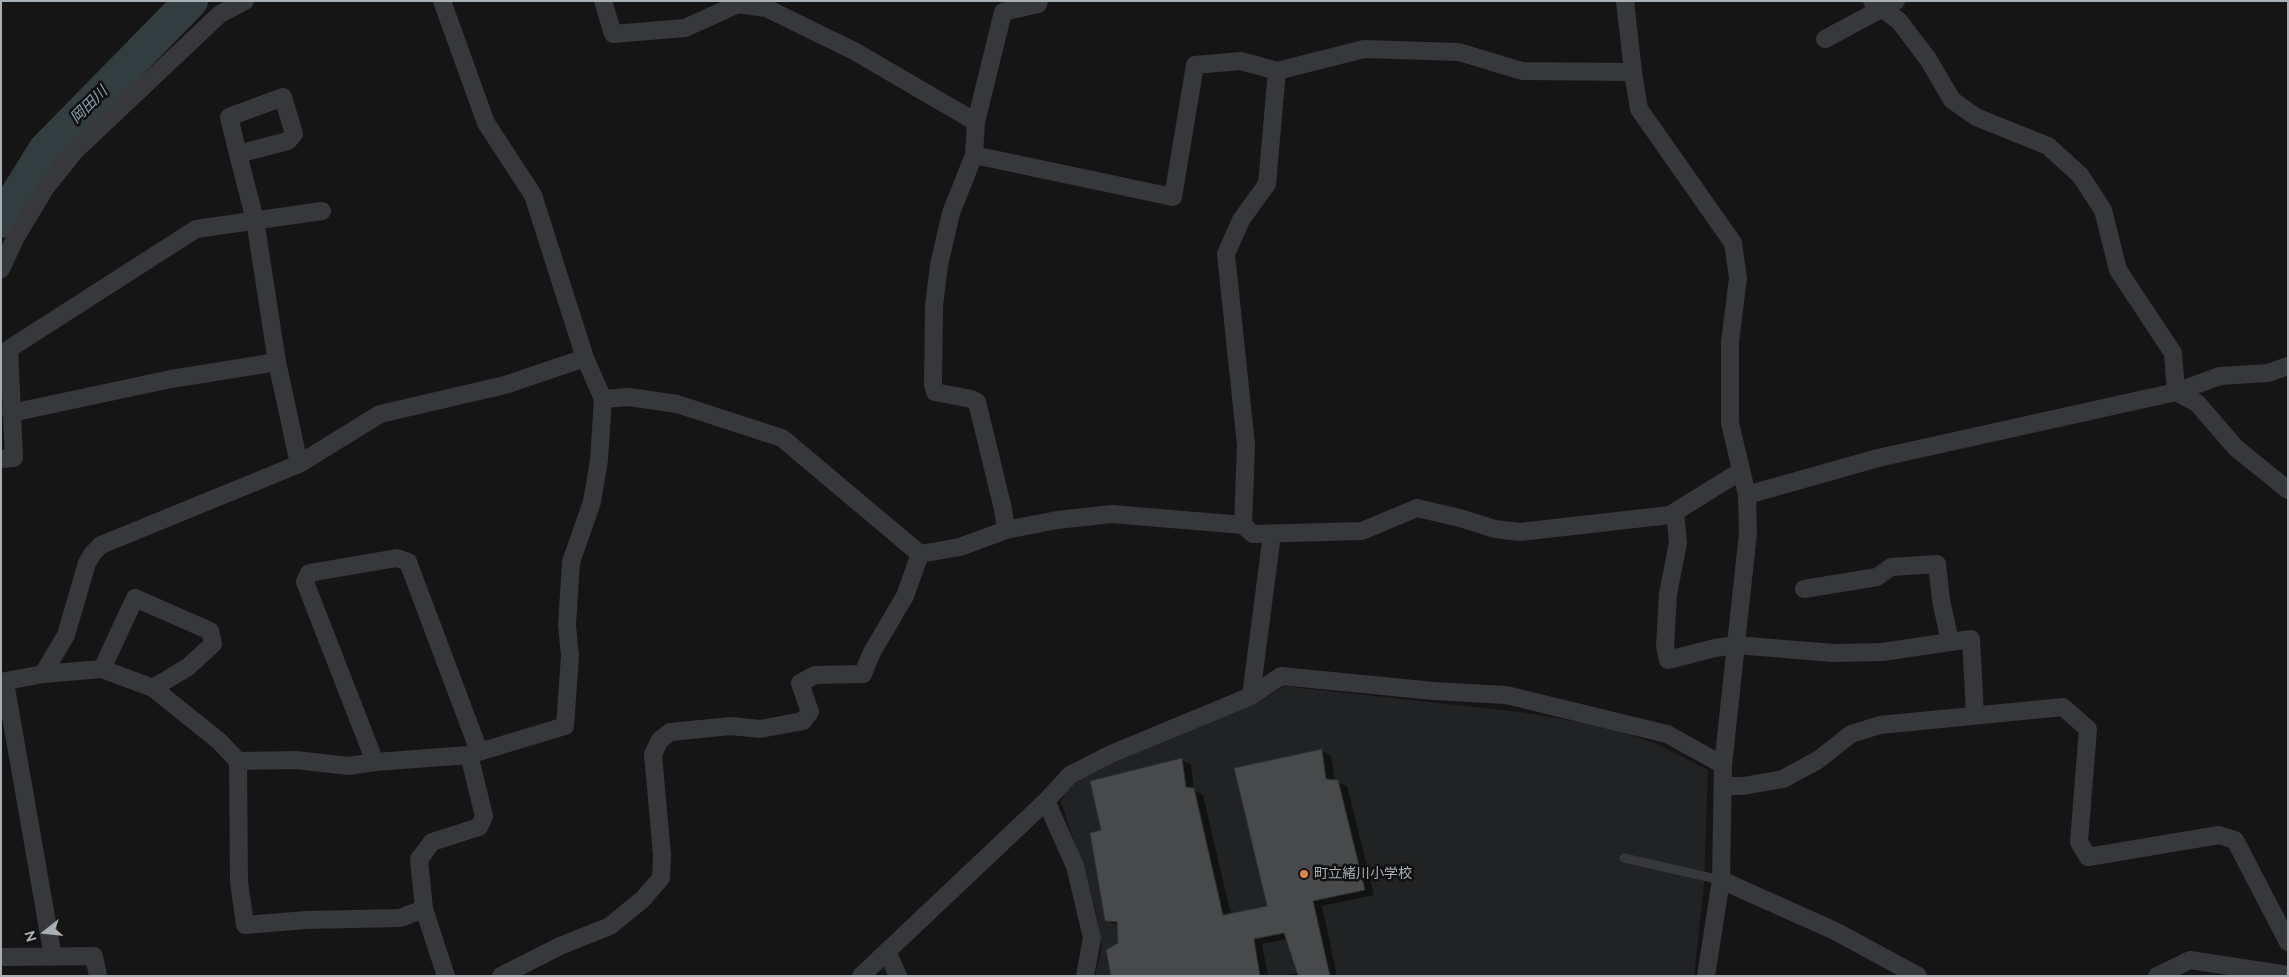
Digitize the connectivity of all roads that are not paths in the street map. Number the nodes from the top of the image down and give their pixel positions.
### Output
1 (245, 1) edge
2 (442, 1) edge
3 (603, 1) edge
4 (1039, 1) edge
5 (1625, 1) edge
6 (1883, 4) edge
7 (1825, 39) dead end
8 (1277, 71) junction
9 (1632, 72) junction
10 (976, 122) junction
11 (238, 154) dead end
12 (974, 155) junction
13 (322, 211) dead end
14 (255, 220) junction
15 (1, 269) edge
16 (585, 358) junction
17 (277, 362) junction
18 (2288, 366) edge
19 (2176, 392) junction
20 (604, 399) junction
21 (11, 413) junction
22 (1, 459) edge
23 (299, 464) junction
24 (1741, 471) junction
25 (2288, 490) edge
26 (1747, 495) junction
27 (1675, 512) junction
28 (1243, 525) junction
29 (1006, 530) junction
30 (1272, 534) junction
31 (920, 554) junction
32 (1804, 589) dead end
33 (1950, 642) junction
34 (1736, 645) junction
35 (102, 669) junction
36 (43, 674) junction
37 (3, 682) edge
38 (153, 688) junction
39 (1251, 696) junction
40 (1975, 715) junction
41 (474, 753) junction
42 (238, 761) junction
43 (375, 762) junction
44 (1723, 764) junction
45 (1723, 786) junction
46 (1046, 801) junction
47 (1624, 858) dead end
48 (1721, 880) junction
49 (424, 909) junction
50 (2288, 942) edge
51 (887, 951) junction
52 (53, 956) junction
53 (1, 958) edge
54 (2288, 975) edge
55 (98, 976) edge
56 (446, 976) edge
57 (501, 976) edge
58 (862, 976) edge
59 (898, 976) edge
60 (1085, 976) edge
61 (1706, 976) edge
62 (1918, 976) edge
63 (2158, 976) edge

1 - 15 street
2 - 16 street
3 - 10 street
4 - 10 street
5 - 9 street
6 - 7 street
6 - 19 street
8 - 9 street
8 - 12 street
8 - 28 street
9 - 24 street
10 - 12 street
11 - 14 street
12 - 29 street
13 - 14 street
14 - 17 street
14 - 21 street
16 - 20 street
16 - 23 street
17 - 21 street
17 - 23 street
18 - 19 street
19 - 25 street
19 - 26 street
20 - 31 street
20 - 41 street
21 - 22 street
23 - 36 street
24 - 26 street
24 - 27 street
26 - 34 street
27 - 30 street
27 - 34 street
28 - 29 street
28 - 30 street
29 - 31 street
30 - 39 street
31 - 57 street
32 - 33 street
33 - 34 street
33 - 40 street
34 - 44 street
35 - 36 street
35 - 38 street
35 - 38 street
36 - 37 street
37 - 52 street
38 - 42 street
39 - 44 street
39 - 46 street
40 - 45 street
40 - 50 street
41 - 43 street
41 - 43 street
41 - 49 street
42 - 43 street
42 - 49 street
44 - 45 street
45 - 48 street
46 - 51 street
46 - 60 street
47 - 48 lane
48 - 61 street
48 - 62 street
49 - 56 street
51 - 58 street
51 - 59 street
52 - 53 street
52 - 55 street
54 - 63 street

